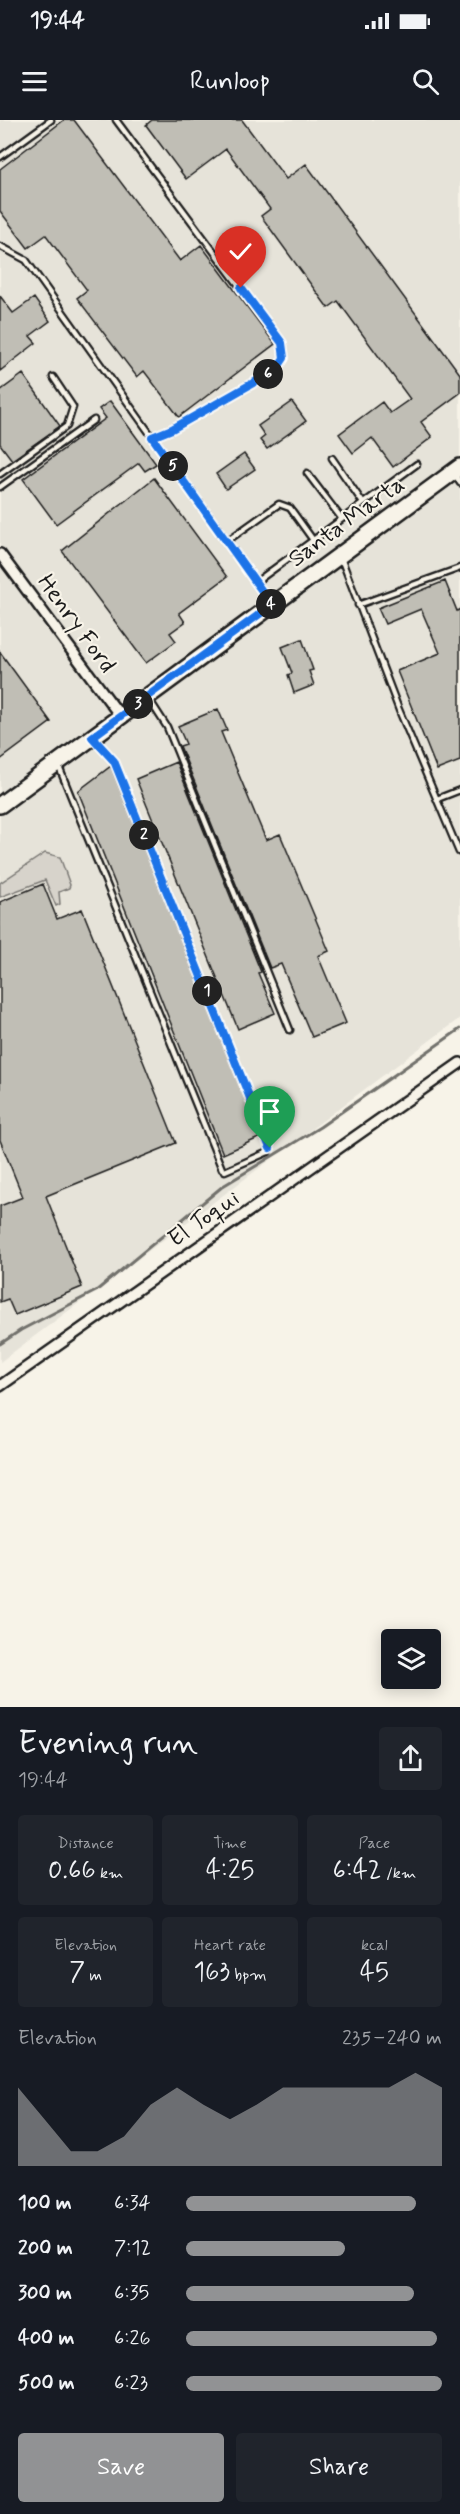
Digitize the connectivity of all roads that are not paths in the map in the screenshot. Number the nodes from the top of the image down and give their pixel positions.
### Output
1 (51, 120) edge
2 (116, 120) edge
3 (0, 157) edge
4 (0, 246) edge
5 (53, 377) dead end
6 (94, 420) dead end
7 (152, 437) junction
8 (332, 458) dead end
9 (417, 464) dead end
10 (308, 473) dead end
11 (0, 474) edge
12 (458, 474) edge
13 (0, 487) edge
14 (363, 503) junction
15 (342, 519) junction
16 (313, 540) junction
17 (227, 541) junction
18 (0, 554) edge
19 (341, 555) junction
20 (460, 568) edge
21 (256, 582) junction
22 (272, 605) junction
23 (358, 605) junction
24 (148, 697) junction
25 (121, 717) junction
26 (92, 737) junction
27 (58, 763) junction
28 (460, 790) edge
29 (437, 799) junction
30 (0, 805) edge
31 (459, 852) edge
32 (290, 1030) dead end
33 (460, 1063) edge
34 (0, 1386) edge

1 - 3 lane
2 - 7 lane
4 - 7 lane
5 - 11 lane
6 - 13 lane
7 - 17 lane
8 - 14 lane
9 - 14 lane
10 - 15 lane
12 - 19 main road, Santa Marta
14 - 15 lane
15 - 16 lane
16 - 17 lane
16 - 21 lane
17 - 21 lane
18 - 25 street, Henry Ford
19 - 22 main road, Santa Marta
19 - 23 lane
20 - 23 lane
21 - 22 lane
22 - 24 main road, Santa Marta
23 - 29 lane
24 - 25 main road, Santa Marta
24 - 32 lane
25 - 26 main road, Santa Marta
26 - 27 main road, Santa Marta
26 - 27 lane
27 - 30 main road, Santa Marta
28 - 29 lane
29 - 31 lane
33 - 34 street, El Toqui

